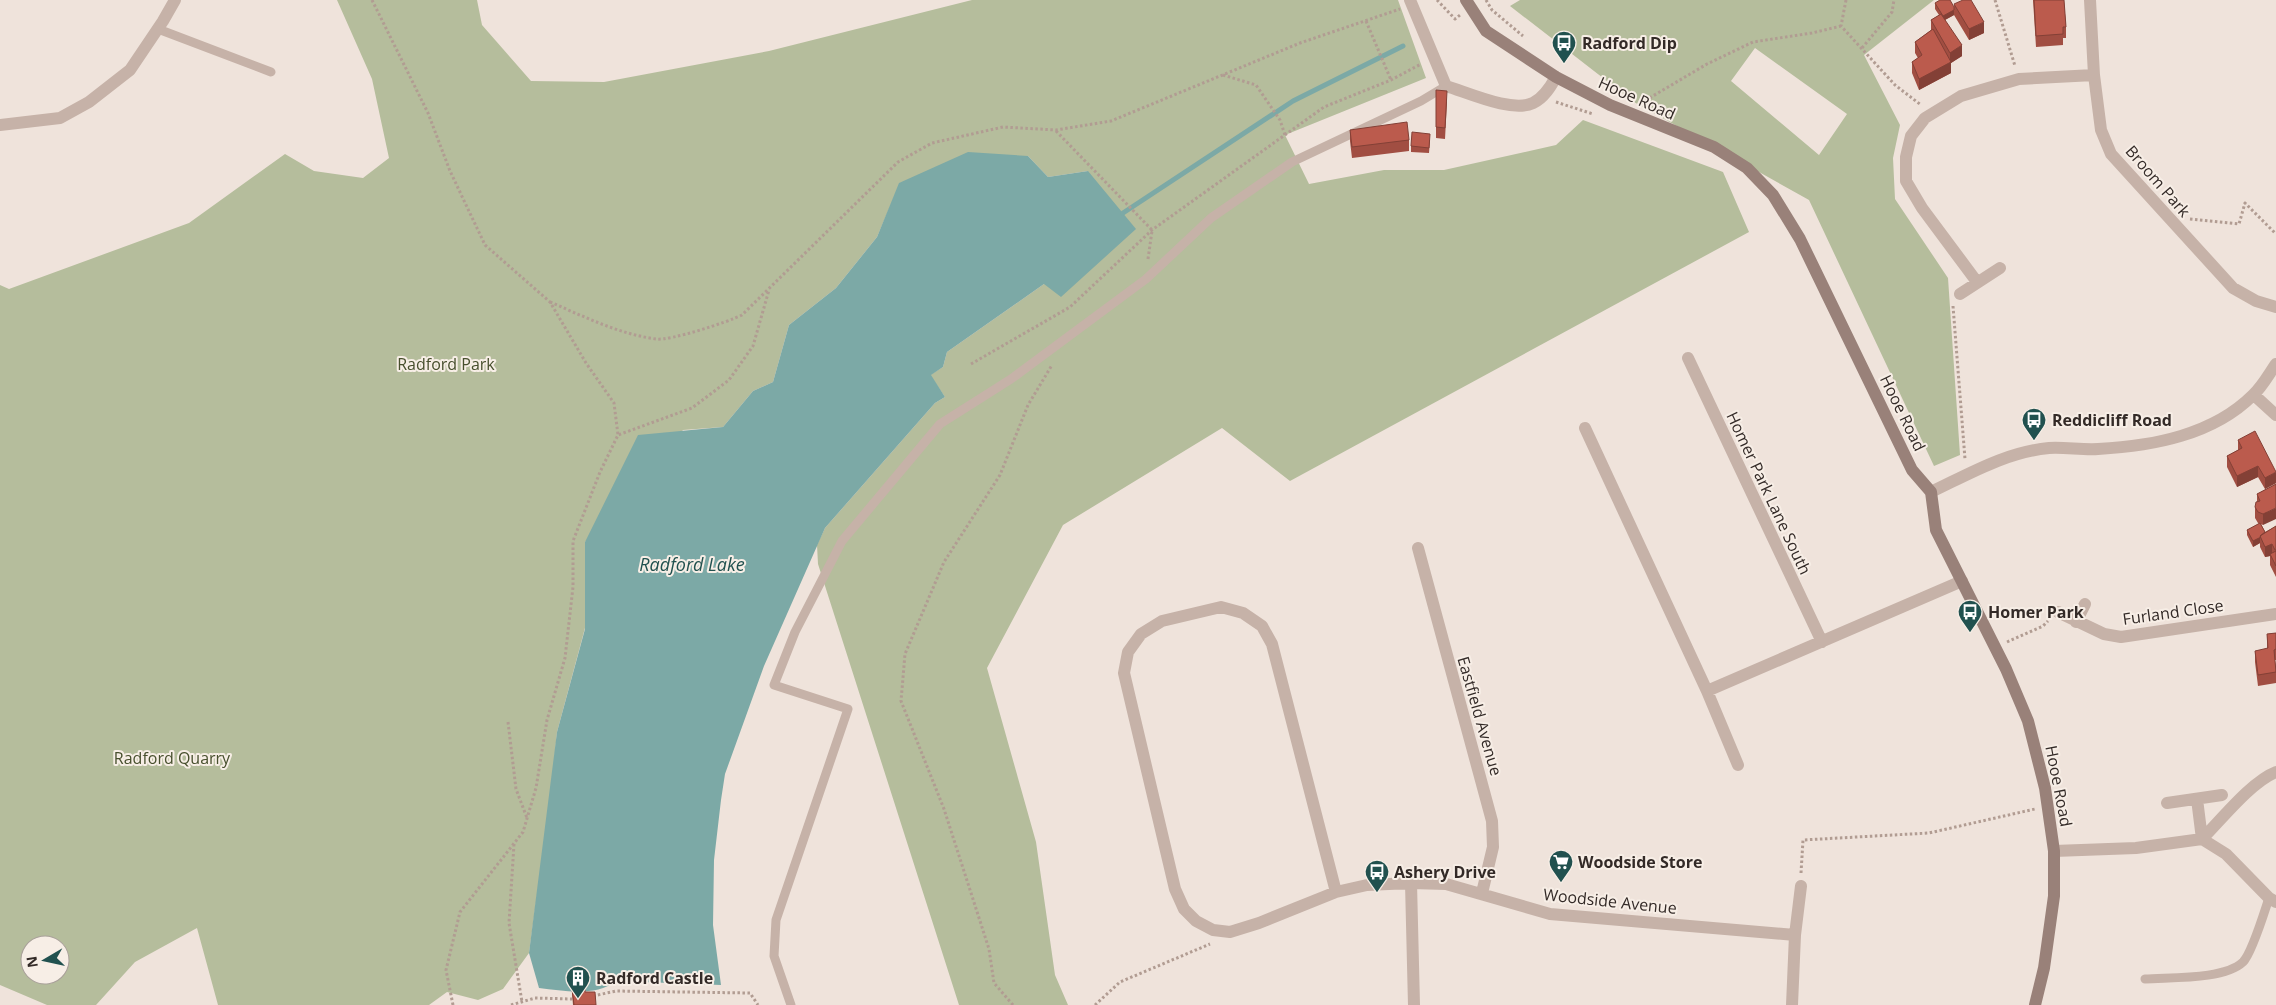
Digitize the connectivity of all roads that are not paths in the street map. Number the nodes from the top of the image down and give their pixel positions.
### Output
1 (175, 0) edge
2 (1466, 0) edge
3 (2090, 0) edge
4 (1411, 2) edge
5 (158, 29) junction
6 (271, 72) dead end
7 (2094, 75) junction
8 (1556, 77) junction
9 (1446, 86) junction
10 (0, 125) edge
11 (2000, 268) dead end
12 (1978, 282) junction
13 (1960, 294) road end
14 (2276, 307) edge
15 (1688, 358) dead end
16 (2276, 364) edge
17 (2254, 395) junction
18 (2276, 415) edge
19 (1585, 428) dead end
20 (1931, 492) junction
21 (1418, 548) dead end
22 (1962, 581) junction
23 (2085, 604) dead end
24 (2058, 612) road end
25 (2276, 614) edge
26 (2076, 622) junction
27 (1822, 642) junction
28 (1707, 691) junction
29 (1738, 765) dead end
30 (2276, 772) edge
31 (2222, 795) dead end
32 (2197, 798) junction
33 (2167, 803) dead end
34 (2202, 839) junction
35 (2054, 851) junction
36 (1411, 883) junction
37 (1800, 886) road end
38 (1336, 892) junction
39 (1482, 893) junction
40 (2273, 900) edge
41 (1795, 935) junction
42 (2146, 979) dead end
43 (790, 1005) edge
44 (1414, 1005) edge
45 (1792, 1005) edge
46 (2035, 1005) edge

1 - 5 street
2 - 8 street, Hooe Road
3 - 7 street, Broom Park
4 - 9 street
5 - 6 lane
5 - 10 street
7 - 12 street
7 - 14 street, Broom Park
8 - 9 street
8 - 20 street, Hooe Road
9 - 43 lane
11 - 12 street
12 - 13 street
15 - 27 street, Homer Park Lane South
16 - 17 street
17 - 18 street
17 - 20 street
19 - 28 street
20 - 22 street, Hooe Road
21 - 39 street, Eastfield Avenue
22 - 27 street
22 - 35 street, Hooe Road
23 - 26 street
24 - 26 street, Furland Close
25 - 26 street, Furland Close
27 - 28 street
28 - 29 street
30 - 34 street
31 - 32 street
32 - 33 street
32 - 34 street
34 - 35 street
34 - 40 street
35 - 46 street, Hooe Road
36 - 38 street, Woodside Avenue
36 - 39 street, Woodside Avenue
36 - 44 street
37 - 41 street
38 - 38 street
39 - 41 street, Woodside Avenue
40 - 42 lane
41 - 45 street

